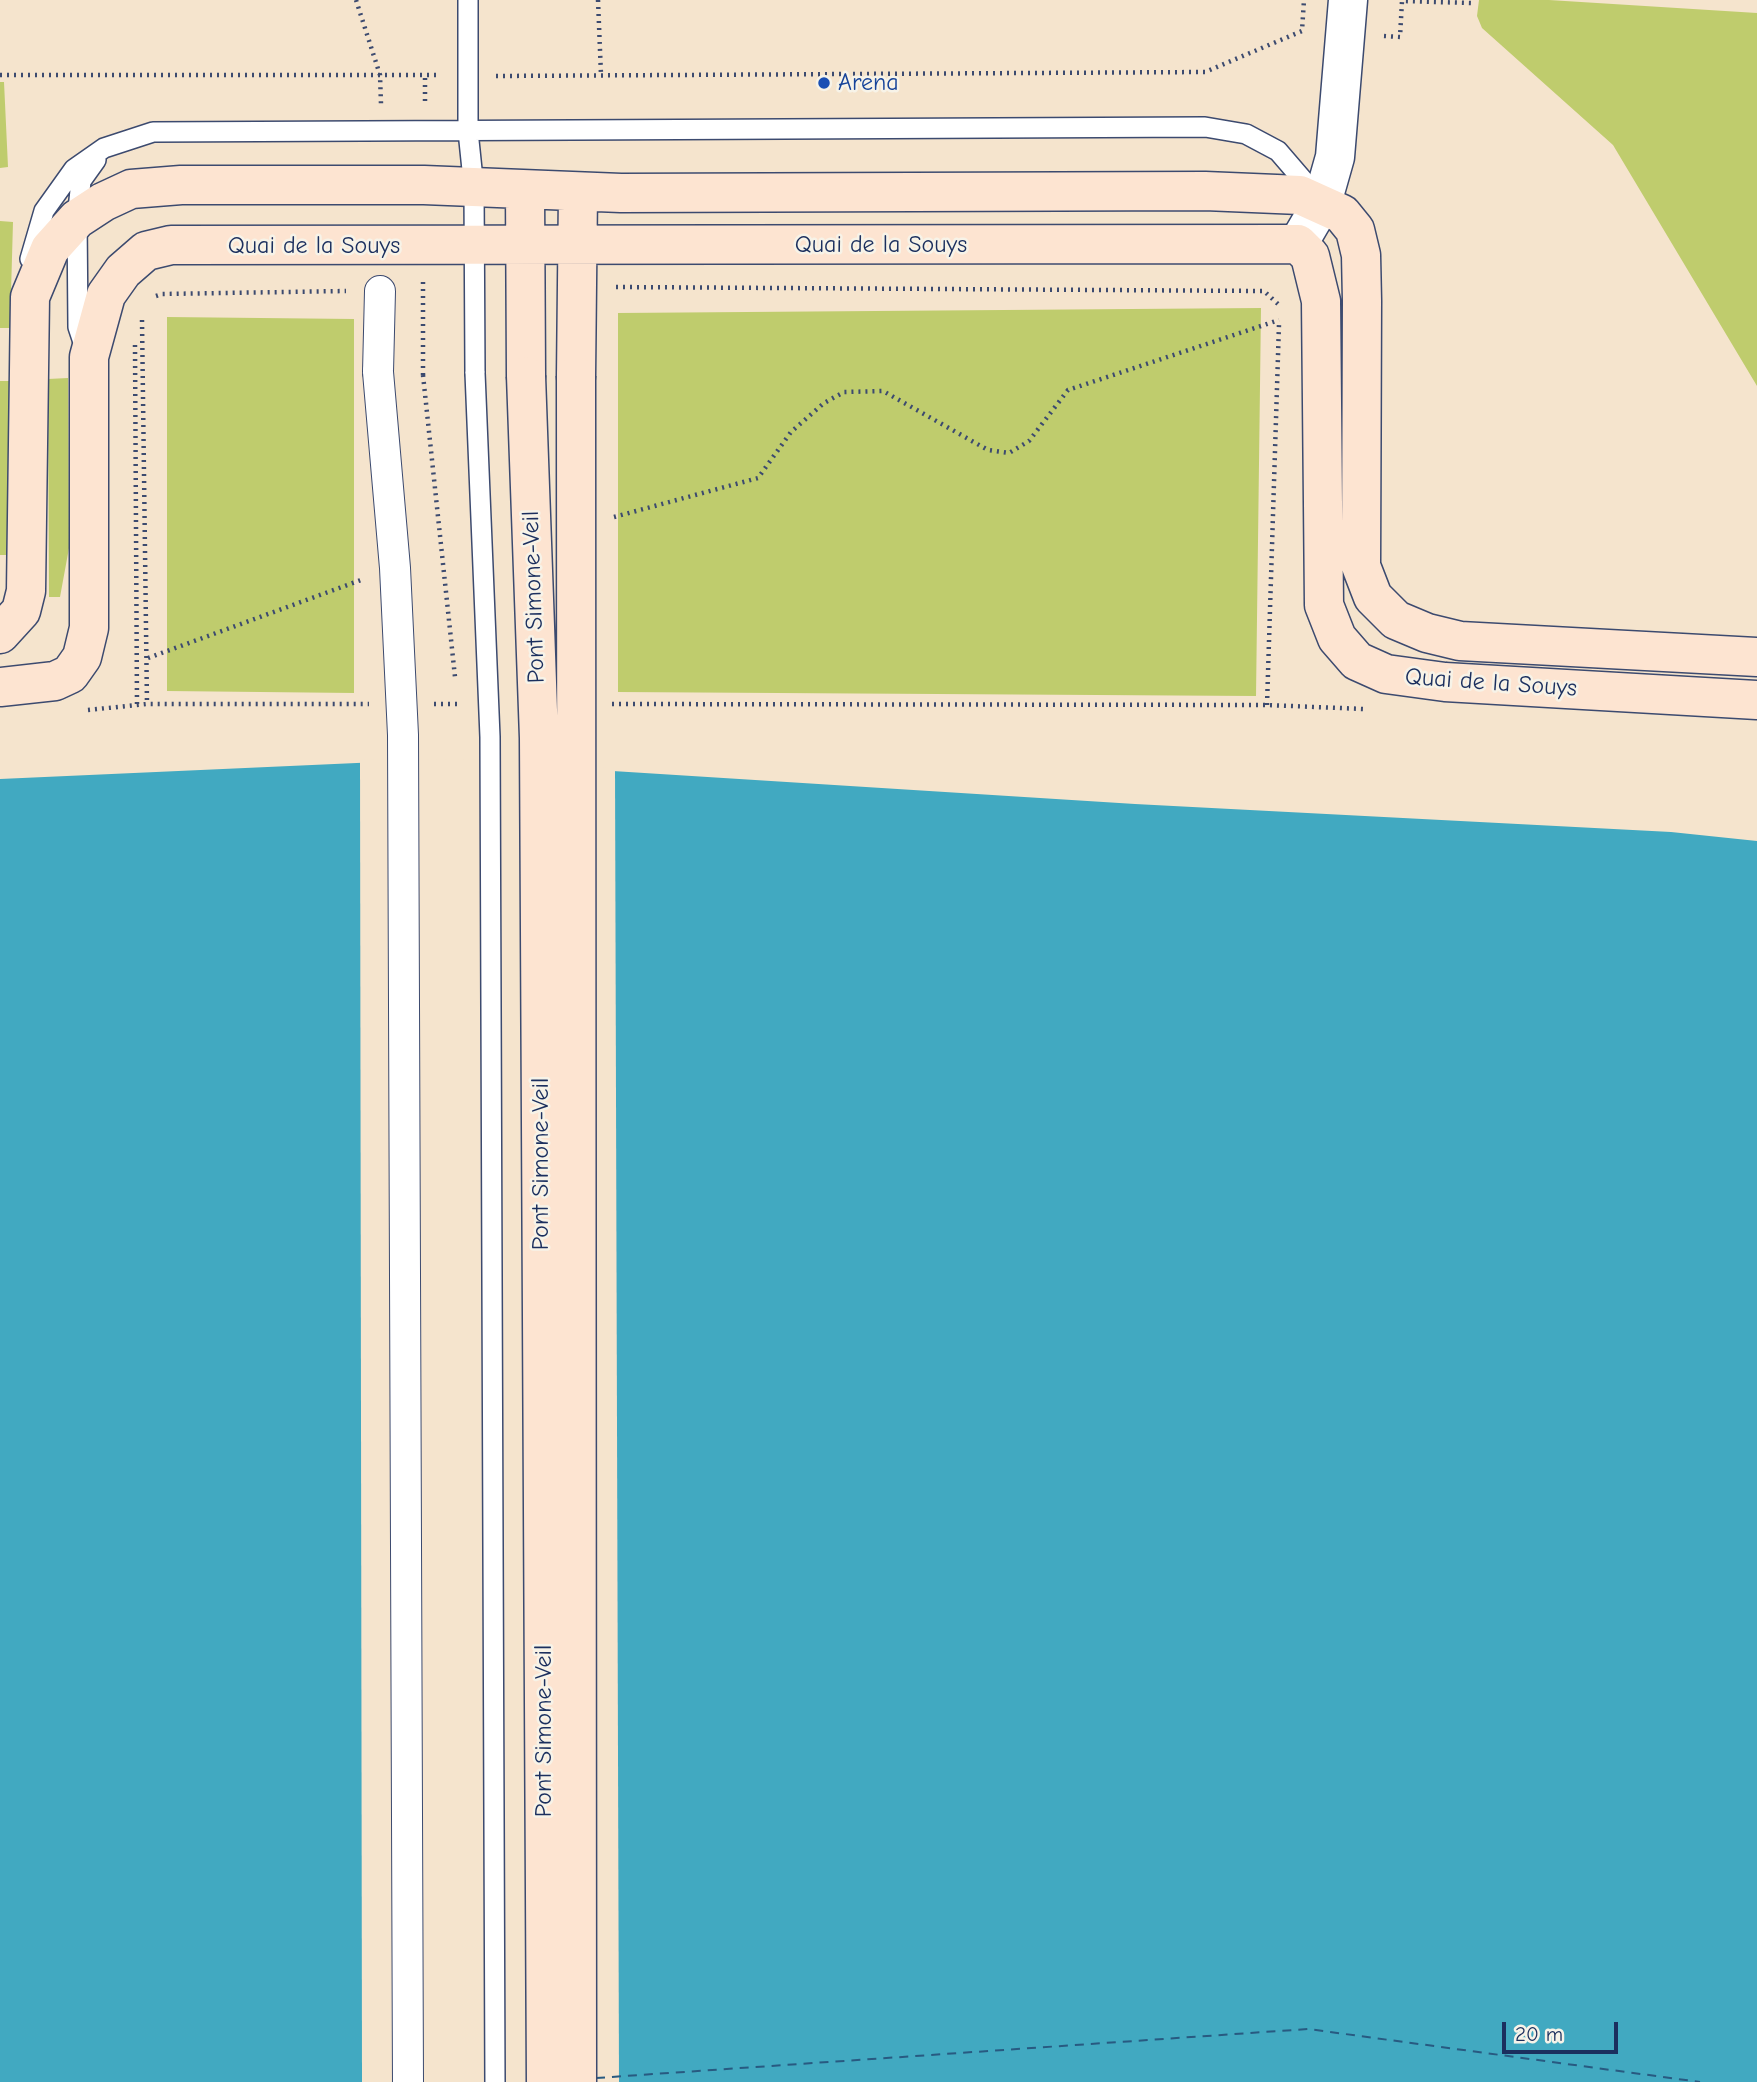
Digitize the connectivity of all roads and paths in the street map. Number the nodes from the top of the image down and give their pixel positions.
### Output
1 (356, 0) edge
2 (468, 0) edge
3 (598, 0) edge
4 (1304, 0) edge
5 (1471, 0) edge
6 (1347, 17) edge
7 (1302, 32) junction
8 (425, 74) dead end
9 (0, 75) edge
10 (380, 75) junction
11 (468, 75) junction
12 (601, 75) junction
13 (381, 105) dead end
14 (468, 131) junction
15 (104, 148) junction
16 (474, 189) junction
17 (525, 191) junction
18 (578, 192) junction
19 (1322, 203) junction
20 (77, 219) junction
21 (1298, 244) junction
22 (524, 246) junction
23 (475, 247) junction
24 (579, 247) junction
25 (423, 276) dead end
26 (604, 288) dead end
27 (380, 291) joint
28 (30, 297) junction
29 (148, 300) dead end
30 (142, 314) dead end
31 (134, 316) dead end
32 (1279, 320) junction
33 (89, 357) junction
34 (423, 375) dead end
35 (603, 520) dead end
36 (395, 568) junction
37 (0, 634) edge
38 (1757, 657) edge
39 (148, 658) junction
40 (0, 687) edge
41 (1757, 700) edge
42 (147, 704) junction
43 (383, 704) dead end
44 (425, 704) dead end
45 (467, 704) dead end
46 (606, 704) dead end
47 (408, 2082) edge
48 (495, 2082) edge
49 (546, 2082) edge
50 (577, 2082) edge

1 - 10 path
2 - 11 lane, Pont Simone-Veil
3 - 12 path
4 - 7 path
5 - 6 path
6 - 7 path
6 - 19 street
7 - 12 path
8 - 10 path
9 - 10 path
10 - 13 path
11 - 12 path
11 - 14 lane, Pont Simone-Veil
14 - 15 lane
14 - 16 lane, Pont Simone-Veil
14 - 19 lane
15 - 20 lane
15 - 28 lane
16 - 17 main road, Quai de la Souys
16 - 20 main road, Quai de la Souys
16 - 23 lane, Pont Simone-Veil
17 - 18 main road, Quai de la Souys
17 - 22 main road, Pont Simone-Veil
18 - 19 main road, Quai de la Souys
18 - 24 main road, Pont Simone-Veil
19 - 21 street
19 - 38 main road, Quai de la Souys
20 - 28 main road, Quai de la Souys
20 - 33 lane
21 - 24 main road, Quai de la Souys
21 - 41 main road, Quai de la Souys
22 - 23 main road, Quai de la Souys
22 - 24 main road, Quai de la Souys
22 - 49 main road, Pont Simone-Veil, bridge
23 - 33 main road, Quai de la Souys
23 - 48 lane, Pont Simone-Veil, bridge
24 - 50 main road, Pont Simone-Veil, bridge
25 - 34 path
26 - 32 path
27 - 29 path
27 - 36 street, bridge
28 - 37 main road, Quai de la Souys
30 - 39 path
31 - 42 path
32 - 35 path
32 - 46 path
33 - 40 main road, Quai de la Souys
36 - 39 path
36 - 47 street, bridge
39 - 42 path
42 - 43 path
44 - 45 path

